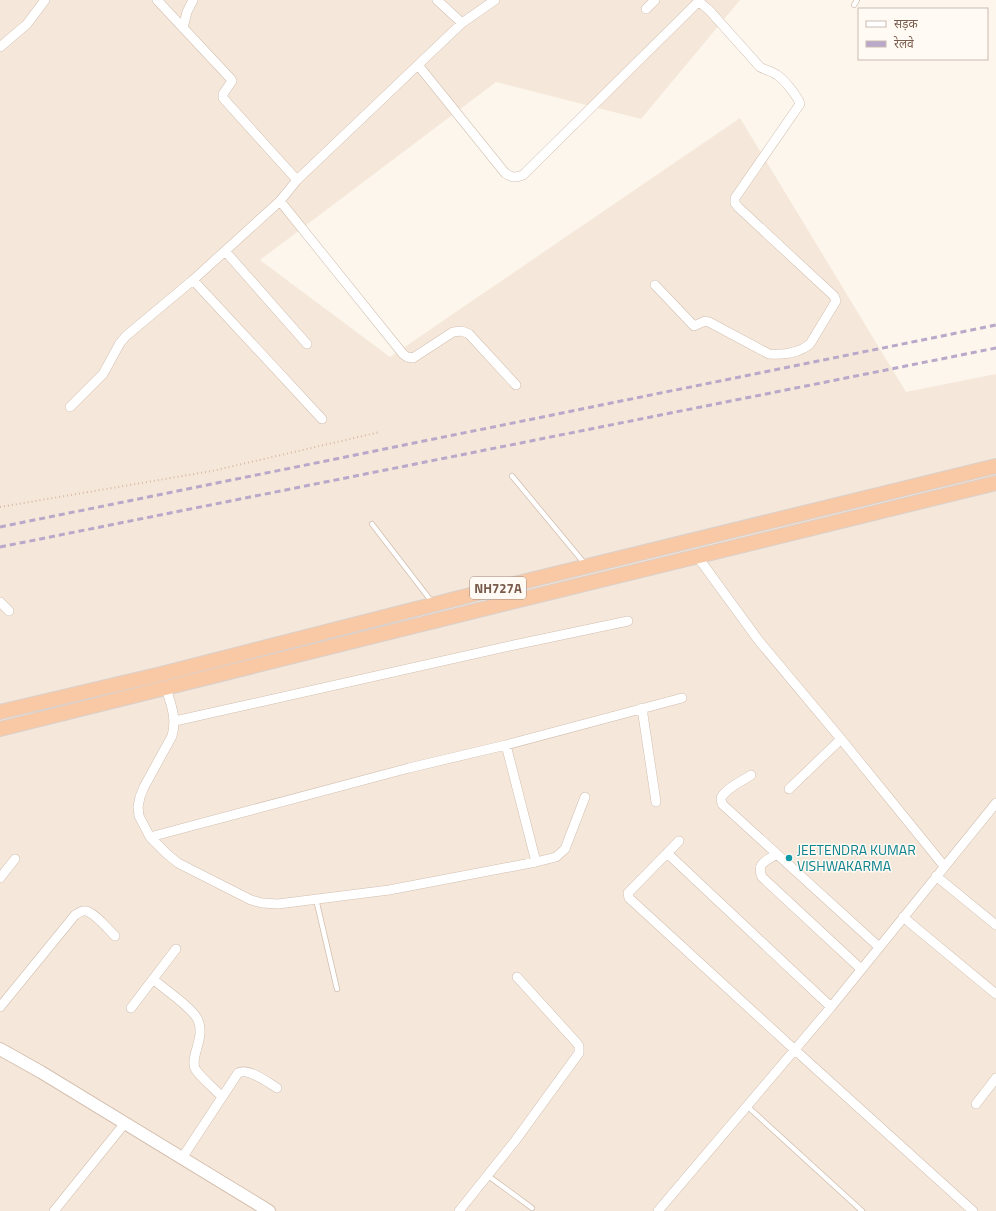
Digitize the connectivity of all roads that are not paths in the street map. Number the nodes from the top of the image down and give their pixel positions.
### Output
1 (45, 0) edge
2 (157, 0) edge
3 (193, 0) edge
4 (437, 0) edge
5 (495, 0) edge
6 (655, 0) edge
7 (857, 0) edge
8 (699, 1) edge
9 (854, 5) dead end
10 (646, 9) dead end
11 (462, 23) junction
12 (183, 28) junction
13 (0, 47) edge
14 (418, 65) junction
15 (297, 180) junction
16 (280, 201) junction
17 (225, 251) junction
18 (193, 280) junction
19 (655, 284) dead end
20 (307, 344) dead end
21 (516, 385) dead end
22 (70, 407) dead end
23 (322, 419) dead end
24 (996, 466) edge
25 (512, 476) dead end
26 (996, 483) edge
27 (372, 524) dead end
28 (698, 556) junction
29 (586, 566) junction
30 (0, 602) edge
31 (434, 605) junction
32 (9, 611) dead end
33 (628, 621) dead end
34 (166, 688) junction
35 (682, 698) dead end
36 (642, 708) junction
37 (0, 712) edge
38 (175, 721) junction
39 (0, 729) edge
40 (841, 739) junction
41 (506, 745) junction
42 (751, 775) dead end
43 (789, 789) dead end
44 (585, 797) dead end
45 (656, 802) dead end
46 (996, 803) edge
47 (150, 837) junction
48 (679, 841) dead end
49 (667, 853) junction
50 (777, 854) junction
51 (15, 859) dead end
52 (536, 862) junction
53 (944, 866) junction
54 (936, 876) junction
55 (0, 878) edge
56 (316, 899) junction
57 (903, 917) junction
58 (996, 925) edge
59 (116, 936) dead end
60 (879, 947) junction
61 (176, 949) dead end
62 (861, 969) junction
63 (517, 977) dead end
64 (153, 979) junction
65 (337, 989) dead end
66 (996, 994) edge
67 (0, 1007) edge
68 (831, 1007) junction
69 (130, 1008) dead end
70 (0, 1049) edge
71 (795, 1050) junction
72 (996, 1078) edge
73 (277, 1088) dead end
74 (222, 1097) junction
75 (976, 1104) dead end
76 (747, 1106) junction
77 (125, 1123) junction
78 (182, 1158) junction
79 (487, 1175) junction
80 (532, 1208) dead end
81 (54, 1211) edge
82 (269, 1211) edge
83 (459, 1211) edge
84 (658, 1211) edge
85 (862, 1211) edge
86 (973, 1211) edge

1 - 13 street
2 - 12 street
3 - 12 street
4 - 11 street
5 - 11 street
6 - 10 street
7 - 9 lane
8 - 14 street
8 - 19 street
11 - 14 street
12 - 15 street
14 - 15 street
15 - 16 street
16 - 17 street
16 - 21 street
17 - 18 street
17 - 20 street
18 - 22 street
18 - 23 street
24 - 29 highway, NH727A
25 - 29 lane
26 - 28 highway, NH727A
27 - 31 lane
28 - 34 highway, NH727A
28 - 40 street
29 - 31 highway, NH727A
30 - 32 street
31 - 37 highway, NH727A
33 - 38 street
34 - 38 street
34 - 39 highway, NH727A
35 - 36 street
36 - 41 street
36 - 45 street
38 - 47 street
40 - 43 street
40 - 53 street
41 - 47 street
41 - 52 street
42 - 50 street
44 - 52 street
46 - 53 street
47 - 56 street
48 - 49 street
49 - 68 street
49 - 71 street
50 - 60 street
50 - 62 street
51 - 55 street
52 - 56 street
53 - 54 street
54 - 57 street
54 - 58 street
56 - 65 lane
57 - 60 street
57 - 66 street
59 - 67 street
60 - 62 street
61 - 64 street
62 - 68 street
63 - 79 street
64 - 69 street
64 - 74 street
68 - 71 street
70 - 77 main road
71 - 76 street
71 - 86 street
72 - 75 street
73 - 74 street
74 - 78 street
76 - 84 street
76 - 85 lane
77 - 78 main road
77 - 81 street
78 - 82 main road
79 - 80 lane
79 - 83 street

